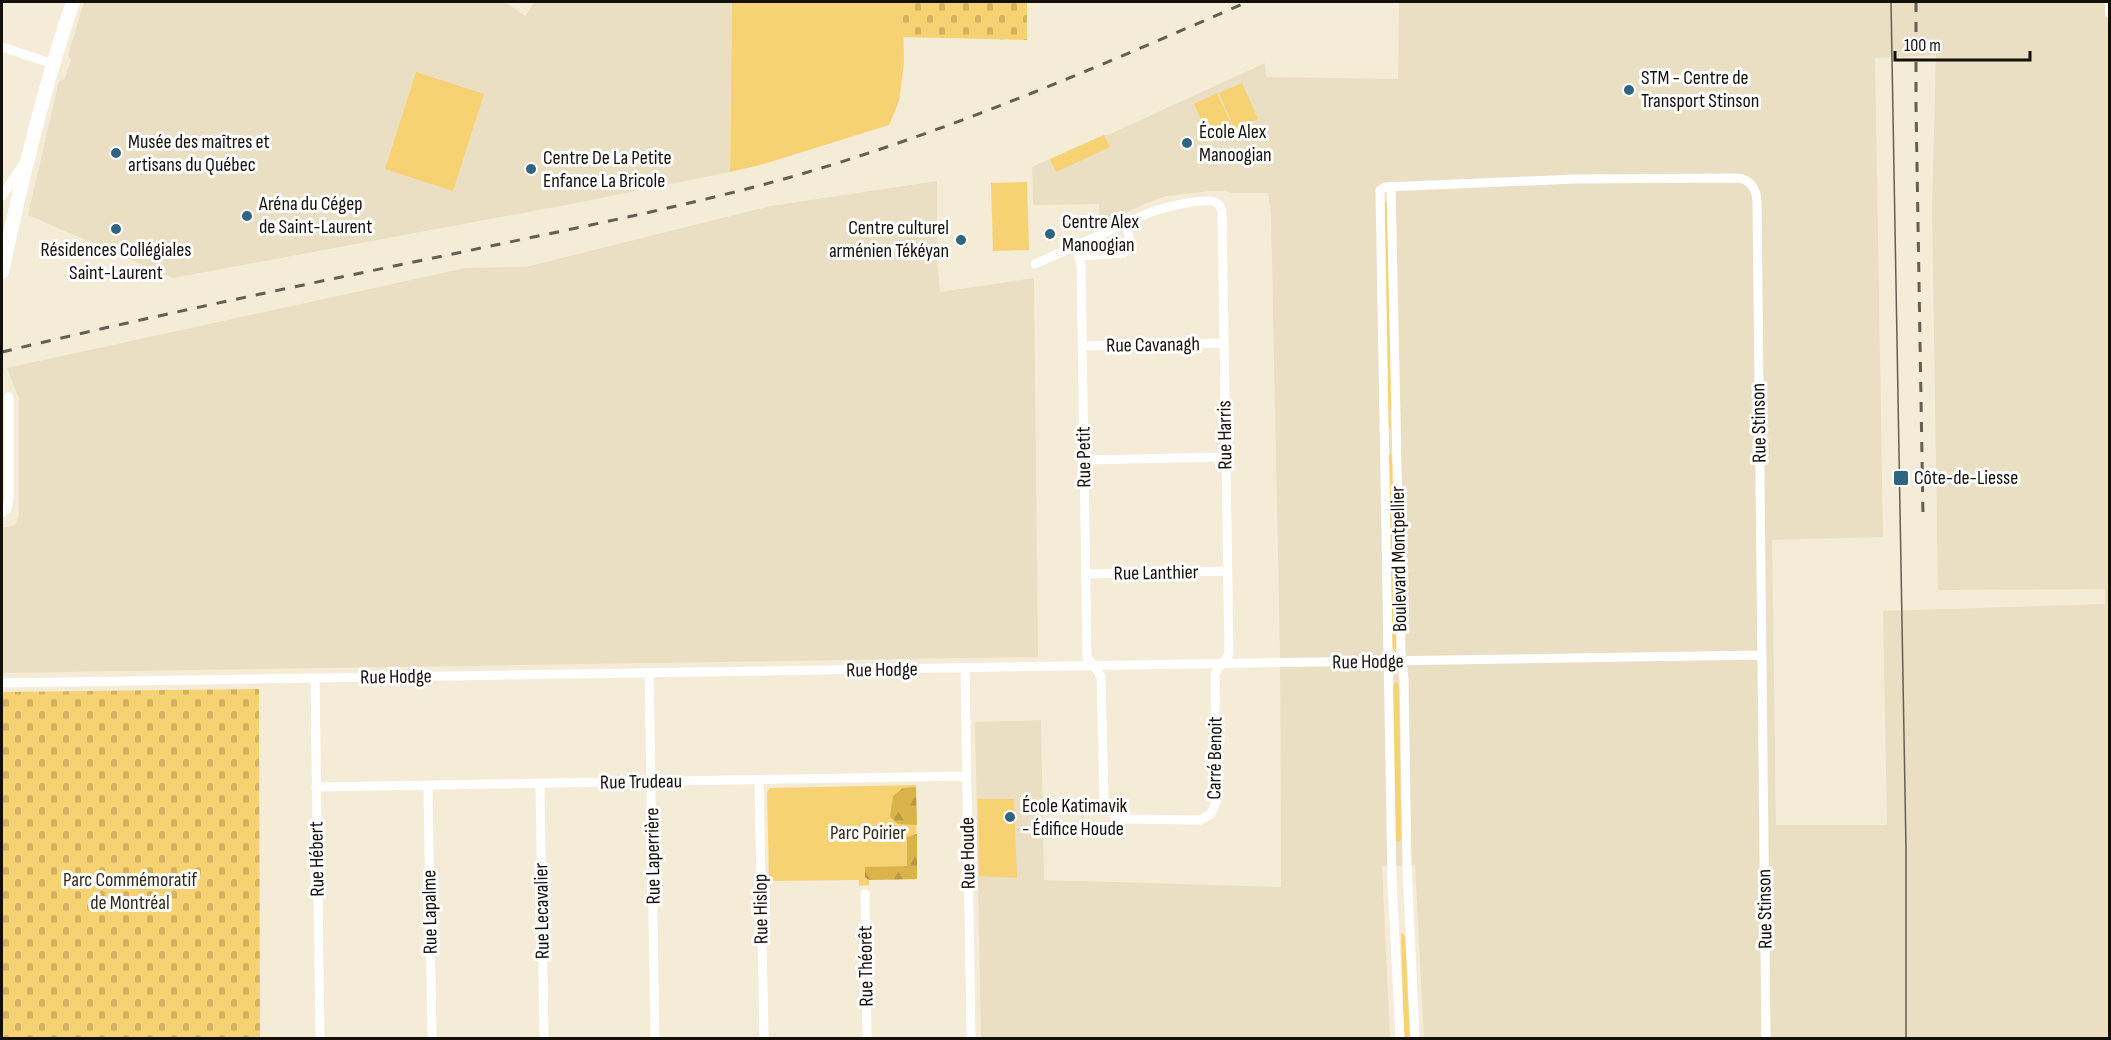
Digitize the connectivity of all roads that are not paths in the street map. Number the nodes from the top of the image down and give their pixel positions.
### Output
1 (72, 2) edge
2 (2109, 2) edge
3 (2109, 14) edge
4 (2, 47) edge
5 (53, 64) junction
6 (28, 159) junction
7 (1391, 187) junction
8 (1380, 190) joint
9 (2, 196) edge
10 (1125, 224) junction
11 (1077, 246) junction
12 (1080, 256) junction
13 (1035, 264) dead end
14 (2, 272) edge
15 (1224, 343) junction
16 (1082, 346) junction
17 (9, 397) dead end
18 (1226, 458) junction
19 (1084, 460) junction
20 (2, 513) edge
21 (1227, 571) junction
22 (1086, 574) junction
23 (1762, 655) junction
24 (1389, 662) junction
25 (1402, 662) junction
26 (1221, 664) junction
27 (1094, 666) junction
28 (964, 668) junction
29 (649, 673) junction
30 (315, 679) junction
31 (2, 683) edge
32 (966, 776) junction
33 (759, 780) junction
34 (652, 782) junction
35 (540, 783) junction
36 (428, 786) junction
37 (316, 787) junction
38 (865, 894) dead end
39 (321, 1038) edge
40 (432, 1038) edge
41 (544, 1038) edge
42 (655, 1038) edge
43 (764, 1038) edge
44 (867, 1038) edge
45 (971, 1038) edge
46 (1400, 1038) edge
47 (1415, 1038) edge
48 (1766, 1038) edge

1 - 5 main road
2 - 3 street
4 - 5 street
5 - 6 main road
6 - 9 street
6 - 14 main road
7 - 8 street, Rue Stinson
7 - 23 street, Rue Stinson
7 - 25 street, Boulevard Montpellier
8 - 24 street, Boulevard Montpellier
10 - 11 street
10 - 12 street
10 - 15 street, Rue Harris
11 - 12 street, Rue Petit
11 - 13 street
12 - 16 street, Rue Petit
15 - 16 street, Rue Cavanagh
15 - 18 street, Rue Harris
16 - 19 street, Rue Petit
17 - 20 street
18 - 19 street
18 - 21 street, Rue Harris
19 - 22 street, Rue Petit
21 - 22 street, Rue Lanthier
21 - 26 street, Rue Harris
22 - 27 street, Rue Petit
23 - 25 street, Rue Hodge
23 - 48 street, Rue Stinson
24 - 25 street, Rue Hodge
24 - 26 street, Rue Hodge
24 - 46 street, Boulevard Montpellier
25 - 47 street, Boulevard Montpellier
26 - 27 street, Rue Hodge
26 - 27 street, Carré Benoit
27 - 28 street, Rue Hodge
28 - 29 street, Rue Hodge
28 - 32 street, Rue Houde
29 - 30 street, Rue Hodge
29 - 34 street, Rue Laperrière
30 - 31 street, Rue Hodge
30 - 37 street, Rue Hébert
32 - 33 street, Rue Trudeau
32 - 45 street, Rue Houde
33 - 34 street, Rue Trudeau
33 - 43 street, Rue Hislop
34 - 35 street, Rue Trudeau
34 - 42 street, Rue Laperrière
35 - 36 street, Rue Trudeau
35 - 41 street, Rue Lecavalier
36 - 37 street, Rue Trudeau
36 - 40 street, Rue Lapalme
37 - 39 street, Rue Hébert
38 - 44 street, Rue Théorêt

